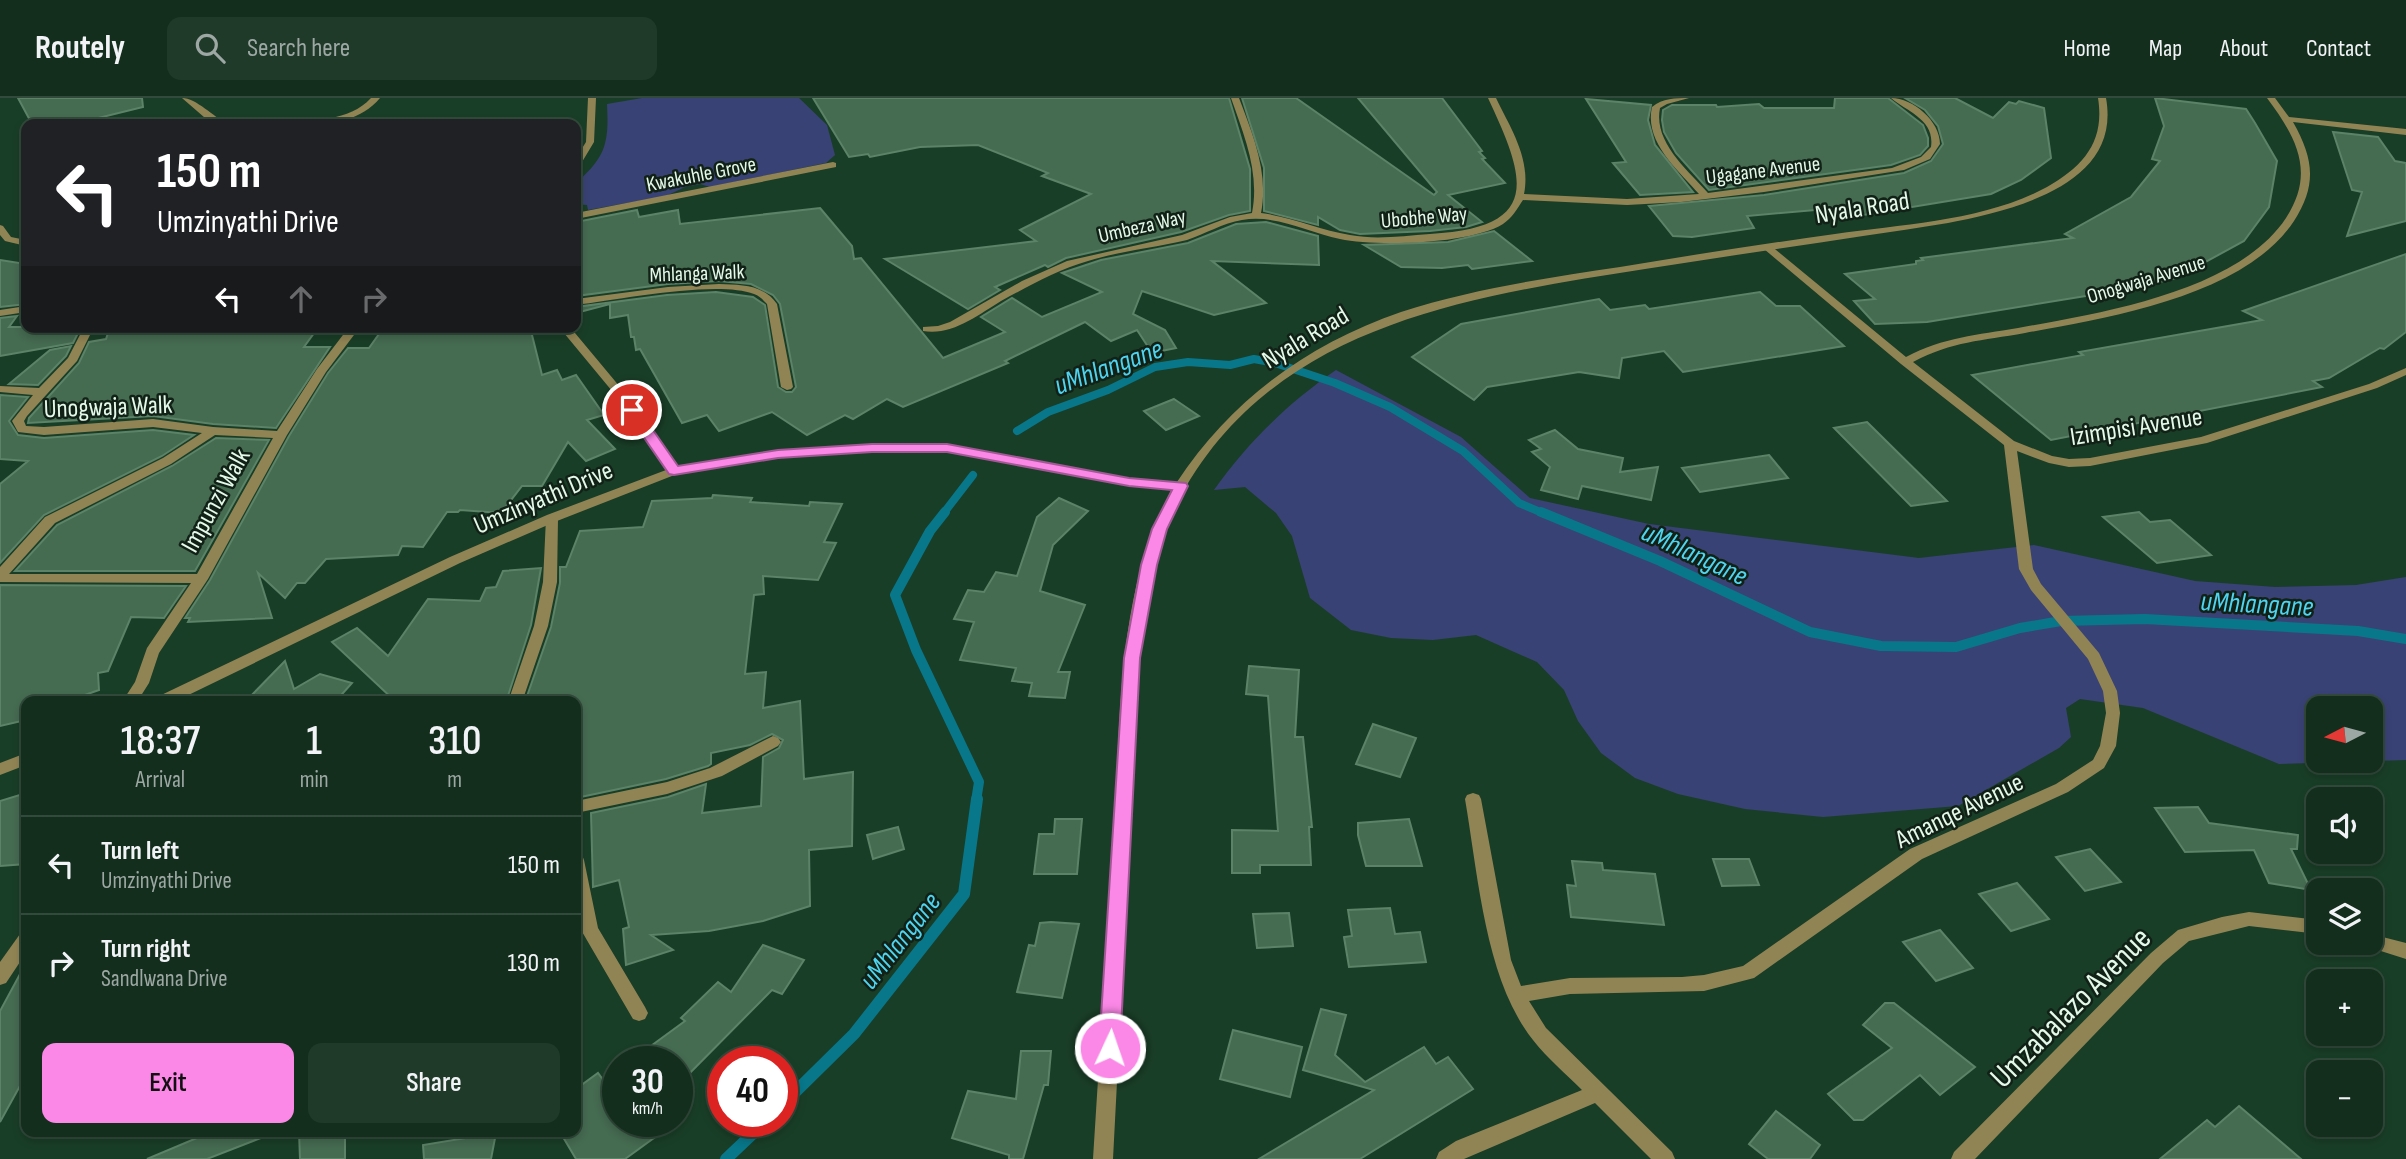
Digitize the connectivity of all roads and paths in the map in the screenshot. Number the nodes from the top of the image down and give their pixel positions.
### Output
1 (186, 98) edge
2 (376, 98) edge
3 (592, 98) edge
4 (1235, 98) edge
5 (1492, 98) edge
6 (1685, 98) edge
7 (1895, 98) edge
8 (2102, 98) edge
9 (2271, 98) edge
10 (212, 119) edge
11 (321, 119) edge
12 (2288, 119) junction
13 (2406, 132) edge
14 (581, 157) edge
15 (834, 165) dead end
16 (1704, 195) junction
17 (1520, 197) junction
18 (581, 215) edge
19 (1256, 216) junction
20 (0, 228) edge
21 (21, 242) edge
22 (1767, 247) junction
23 (581, 301) edge
24 (21, 310) edge
25 (0, 313) edge
26 (927, 329) dead end
27 (86, 333) edge
28 (350, 333) edge
29 (569, 333) edge
30 (1905, 362) junction
31 (2406, 371) edge
32 (787, 387) dead end
33 (0, 389) edge
34 (42, 392) junction
35 (213, 431) junction
36 (281, 435) junction
37 (2010, 444) junction
38 (674, 471) junction
39 (1181, 486) junction
40 (552, 518) junction
41 (0, 577) edge
42 (201, 579) junction
43 (134, 696) edge
44 (172, 696) edge
45 (517, 696) edge
46 (774, 742) dead end
47 (21, 761) edge
48 (0, 769) edge
49 (1473, 799) dead end
50 (581, 806) edge
51 (581, 885) edge
52 (2306, 926) edge
53 (2383, 944) edge
54 (21, 948) edge
55 (2406, 951) edge
56 (0, 977) edge
57 (1516, 995) junction
58 (639, 1013) dead end
59 (1597, 1093) junction
60 (1103, 1159) edge
61 (1446, 1159) edge
62 (1665, 1159) edge
63 (1961, 1159) edge

1 - 10 street
2 - 11 street
3 - 14 street
4 - 19 street
5 - 17 street
6 - 16 street
7 - 16 street, Ugagane Avenue
8 - 22 street, Nyala Road
9 - 12 street, Onogwaja Avenue
12 - 13 street
12 - 30 street, Onogwaja Avenue
15 - 18 street, Kwakuhle Grove
16 - 17 street, Ugagane Avenue
17 - 19 street, Ubobhe Way
19 - 26 street, Umbeza Way
20 - 21 street
22 - 30 street, Izimpisi Avenue
22 - 39 street, Nyala Road
23 - 32 street, Mhlanga Walk
24 - 25 street
27 - 34 street, Unogwaja Walk
28 - 36 street, Impunzi Walk
29 - 38 street
30 - 37 street, Izimpisi Avenue
31 - 37 street, Izimpisi Avenue
33 - 34 street
34 - 35 street, Unogwaja Walk
35 - 36 street, Unogwaja Walk
35 - 41 street
36 - 42 street, Impunzi Walk
37 - 57 street, Amanqe Avenue
38 - 39 street, Umzinyathi Drive
38 - 40 street, Umzinyathi Drive
39 - 60 street, Nyala Road
40 - 44 street, Umzinyathi Drive
40 - 45 street
41 - 42 street
42 - 43 street, Impunzi Walk
46 - 50 street
47 - 48 street
49 - 57 street
51 - 58 street
52 - 63 street, Umzabalazo Avenue
53 - 55 street
54 - 56 street
57 - 59 street
59 - 61 street
59 - 62 street

